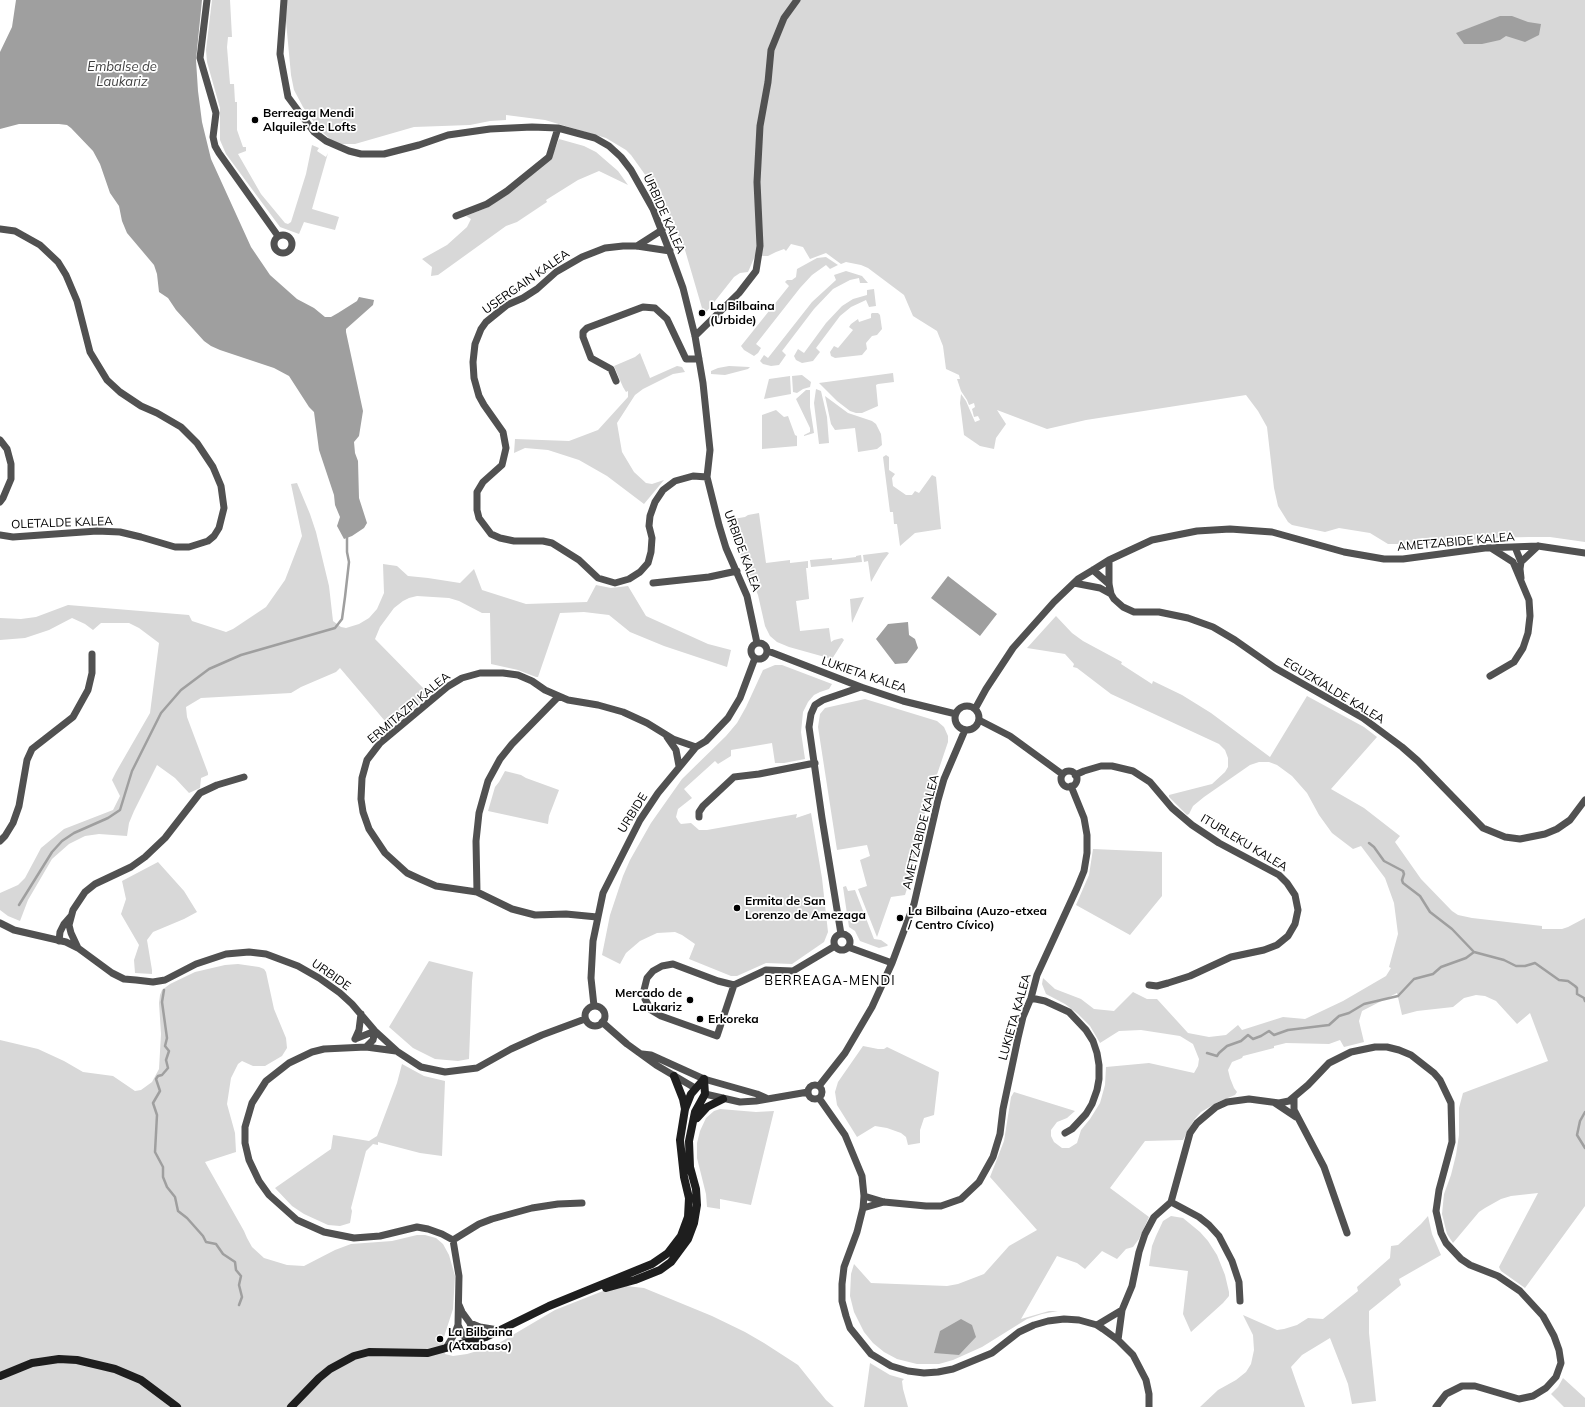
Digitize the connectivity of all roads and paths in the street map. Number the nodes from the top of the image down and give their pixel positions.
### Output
1 (206, 0) edge
2 (284, 0) edge
3 (797, 0) edge
4 (558, 128) junction
5 (456, 216) dead end
6 (0, 228) edge
7 (662, 230) junction
8 (278, 236) dead end
9 (637, 246) junction
10 (670, 251) junction
11 (695, 336) junction
12 (699, 358) junction
13 (616, 381) dead end
14 (0, 440) edge
15 (707, 477) junction
16 (0, 502) edge
17 (1, 535) edge
18 (1538, 546) junction
19 (1515, 547) junction
20 (1491, 548) junction
21 (1585, 553) edge
22 (1109, 560) junction
23 (1513, 562) junction
24 (1521, 562) junction
25 (1094, 570) junction
26 (737, 571) junction
27 (1521, 580) junction
28 (653, 583) dead end
29 (1074, 583) junction
30 (1109, 584) junction
31 (1100, 588) junction
32 (1111, 594) junction
33 (757, 642) junction
34 (768, 651) junction
35 (92, 654) dead end
36 (755, 658) junction
37 (1490, 676) dead end
38 (860, 687) junction
39 (558, 697) junction
40 (975, 709) junction
41 (956, 714) junction
42 (979, 720) junction
43 (965, 730) junction
44 (663, 732) junction
45 (685, 743) junction
46 (696, 747) junction
47 (676, 750) junction
48 (688, 756) junction
49 (815, 763) junction
50 (679, 766) junction
51 (1062, 774) junction
52 (1076, 775) junction
53 (244, 777) dead end
54 (1071, 786) junction
55 (1585, 800) edge
56 (699, 817) dead end
57 (0, 841) edge
58 (477, 892) junction
59 (71, 916) junction
60 (598, 917) junction
61 (0, 923) edge
62 (62, 927) junction
63 (70, 929) junction
64 (842, 934) junction
65 (45, 937) junction
66 (59, 941) junction
67 (835, 946) junction
68 (848, 947) junction
69 (78, 948) junction
70 (892, 963) junction
71 (734, 985) junction
72 (1149, 985) dead end
73 (1031, 998) junction
74 (594, 1006) junction
75 (361, 1014) junction
76 (585, 1019) junction
77 (602, 1022) junction
78 (375, 1031) junction
79 (355, 1038) junction
80 (366, 1047) junction
81 (346, 1048) junction
82 (398, 1052) junction
83 (642, 1054) junction
84 (674, 1076) junction
85 (704, 1079) junction
86 (819, 1086) junction
87 (695, 1088) junction
88 (808, 1092) junction
89 (705, 1094) junction
90 (1294, 1097) junction
91 (766, 1098) junction
92 (819, 1098) junction
93 (723, 1099) junction
94 (1274, 1102) junction
95 (685, 1109) junction
96 (1299, 1120) junction
97 (693, 1124) junction
98 (1064, 1133) dead end
99 (864, 1196) junction
100 (884, 1202) junction
101 (1171, 1202) junction
102 (582, 1203) dead end
103 (863, 1208) junction
104 (1347, 1233) dead end
105 (453, 1240) junction
106 (569, 1299) junction
107 (1240, 1301) dead end
108 (458, 1303) junction
109 (1122, 1310) junction
110 (470, 1323) junction
111 (458, 1326) junction
112 (1097, 1326) junction
113 (498, 1330) junction
114 (1118, 1340) junction
115 (470, 1342) junction
116 (446, 1348) junction
117 (0, 1376) edge
118 (177, 1407) edge
119 (291, 1407) edge
120 (1149, 1407) edge
121 (1436, 1407) edge

1 - 8 street
2 - 4 street, URBIDE KALEA
3 - 11 street
4 - 5 street
4 - 7 street, URBIDE KALEA
6 - 17 street, OLETALDE KALEA
7 - 9 street, USERGAIN KALEA
7 - 10 street, URBIDE KALEA
9 - 10 street, USERGAIN KALEA
9 - 15 street, USERGAIN KALEA
10 - 11 street, URBIDE KALEA
11 - 12 street, URBIDE KALEA
12 - 13 street
12 - 15 street, URBIDE KALEA
14 - 16 street
15 - 26 street, URBIDE KALEA
18 - 19 street, AMETZABIDE KALEA
18 - 21 street, AMETZABIDE KALEA
18 - 24 street
19 - 20 street, AMETZABIDE KALEA
19 - 23 street
19 - 24 street
20 - 22 street, AMETZABIDE KALEA
20 - 23 street
22 - 25 street, AMETZABIDE KALEA
22 - 30 street
23 - 27 street
24 - 27 street
25 - 29 street, AMETZABIDE KALEA
25 - 30 street
25 - 31 street
26 - 28 street
26 - 33 street, URBIDE KALEA
27 - 37 street
29 - 31 street, EGUZKIALDE KALEA
29 - 40 street, AMETZABIDE KALEA
30 - 32 street
31 - 32 street, EGUZKIALDE KALEA
32 - 55 street, EGUZKIALDE KALEA
33 - 34 street
33 - 36 street
34 - 36 street
34 - 38 street, LUKIETA KALEA
35 - 57 street
36 - 46 street, URBIDE
38 - 41 street, LUKIETA KALEA
38 - 49 street
39 - 44 street, ERMITAZPI KALEA
39 - 58 street
39 - 58 street, ERMITAZPI KALEA
40 - 41 street
40 - 42 street
41 - 43 street
42 - 43 street
42 - 51 street
43 - 70 street, AMETZABIDE KALEA
44 - 45 street, ERMITAZPI KALEA
44 - 47 street, ERMITAZPI KALEA
45 - 46 street, ERMITAZPI KALEA
45 - 48 street
46 - 48 street, URBIDE
47 - 48 street, ERMITAZPI KALEA
47 - 50 street, ERMITAZPI KALEA
48 - 50 street, URBIDE
49 - 56 street
49 - 64 street
50 - 60 street, URBIDE
51 - 52 street
51 - 54 street
52 - 54 street
52 - 72 street, ITURLEKU KALEA
53 - 59 street
54 - 73 street, LUKIETA KALEA
58 - 60 street, ERMITAZPI KALEA
59 - 62 street
59 - 63 street
60 - 74 street, URBIDE
61 - 65 street
62 - 65 street
62 - 66 street
63 - 66 street
63 - 69 street
64 - 67 street
64 - 68 street
65 - 66 street, URBIDE
66 - 69 street, URBIDE
67 - 68 street
67 - 71 street
68 - 70 street
69 - 75 street, URBIDE
70 - 86 street, AMETZABIDE KALEA
71 - 71 street
73 - 98 street
73 - 100 street, LUKIETA KALEA
74 - 76 street
74 - 77 street
75 - 78 street, URBIDE
75 - 79 street
76 - 77 street
76 - 82 street, URBIDE
77 - 83 street
78 - 79 street
78 - 80 street
78 - 82 street, URBIDE
79 - 81 street
80 - 81 street
80 - 82 street
81 - 105 street
83 - 84 street
83 - 85 street
84 - 87 street
84 - 95 street
85 - 87 street
85 - 89 street
85 - 91 street
86 - 88 street
86 - 92 street
87 - 89 street
87 - 95 street
88 - 91 street
88 - 92 street
89 - 93 street
89 - 97 street
90 - 94 street
90 - 96 street
90 - 121 street
91 - 93 street
92 - 99 street
93 - 97 street
94 - 96 street
94 - 101 street
95 - 106 street
96 - 104 street
97 - 106 street
99 - 100 street, LUKIETA KALEA
99 - 103 street
100 - 103 street, LUKIETA KALEA
101 - 107 street
101 - 109 street
102 - 105 street
103 - 112 street
105 - 108 street
106 - 113 street
108 - 110 street
108 - 111 street
109 - 112 street
109 - 114 street
110 - 113 street
110 - 115 street
111 - 115 street
111 - 116 street
112 - 114 street
113 - 115 street
114 - 120 street
115 - 116 street
116 - 119 street
117 - 118 street

